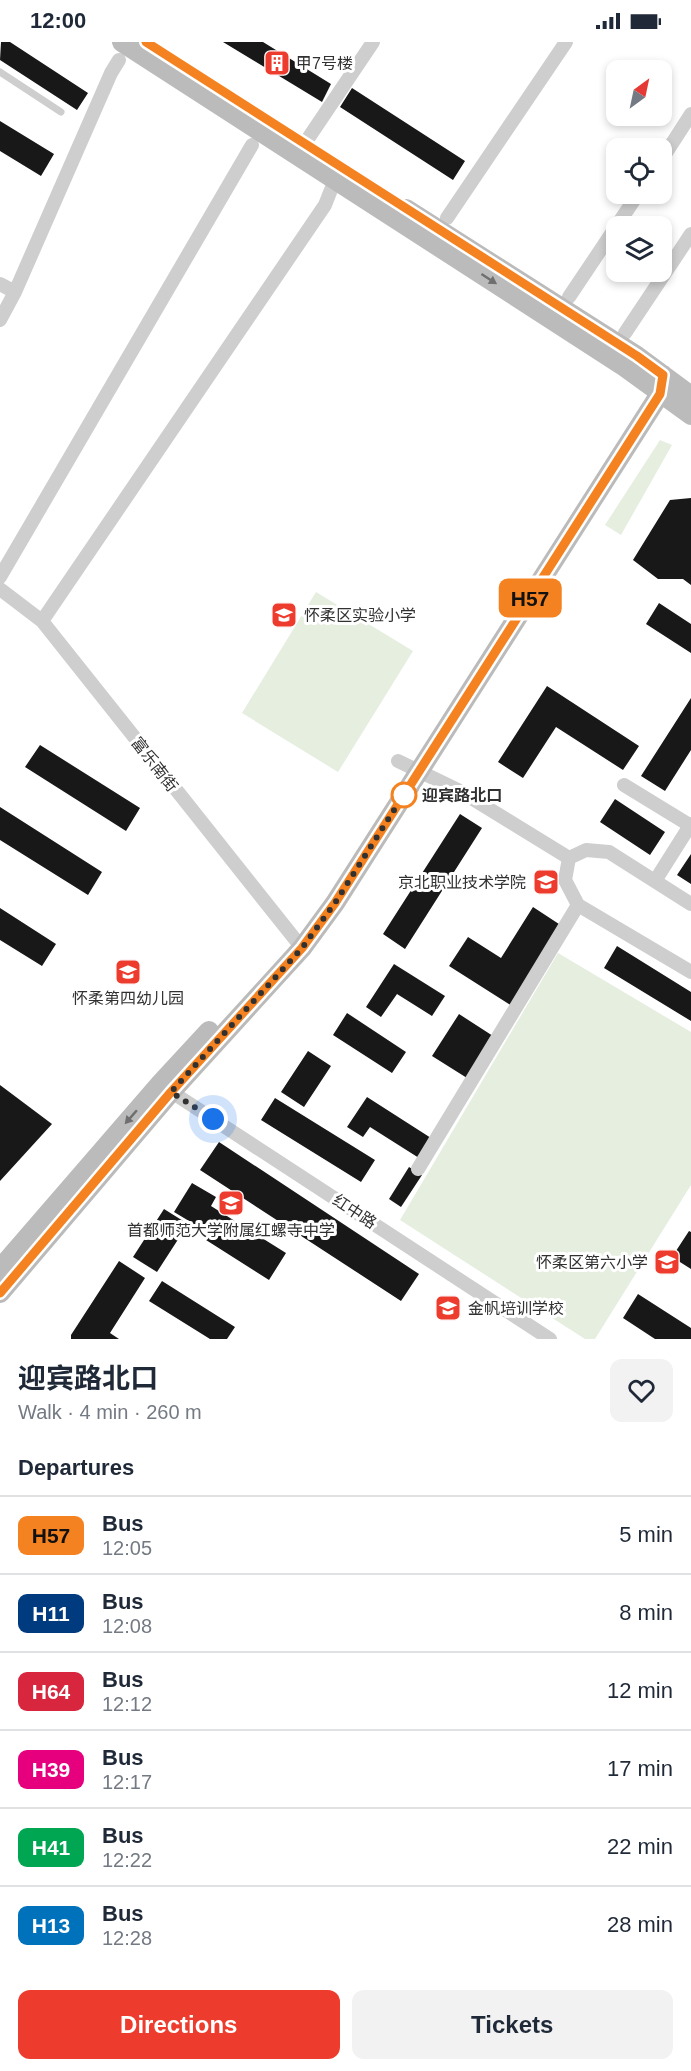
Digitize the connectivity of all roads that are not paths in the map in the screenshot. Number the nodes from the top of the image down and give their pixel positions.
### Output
1 (146, 42) edge
2 (374, 42) edge
3 (566, 42) edge
4 (121, 51) edge
5 (0, 72) edge
6 (61, 112) dead end
7 (691, 114) edge
8 (672, 143) edge
9 (252, 145) dead end
10 (300, 149) junction
11 (338, 173) junction
12 (631, 204) edge
13 (447, 218) dead end
14 (691, 234) edge
15 (0, 284) edge
16 (15, 292) junction
17 (569, 297) dead end
18 (0, 320) edge
19 (625, 333) dead end
20 (658, 385) junction
21 (691, 396) edge
22 (691, 415) edge
23 (0, 577) edge
24 (0, 589) edge
25 (42, 621) junction
26 (409, 766) junction
27 (624, 785) dead end
28 (691, 825) edge
29 (569, 858) junction
30 (655, 881) junction
31 (691, 904) edge
32 (578, 905) junction
33 (298, 943) junction
34 (691, 972) edge
35 (166, 1088) junction
36 (418, 1169) dead end
37 (0, 1269) edge
38 (0, 1293) edge
39 (550, 1339) edge

1 - 10 main road
2 - 10 street
3 - 13 street
4 - 10 main road
4 - 16 street
5 - 6 lane
7 - 8 street
9 - 23 street
10 - 11 main road
11 - 20 main road
11 - 25 street
12 - 17 street
14 - 19 street
15 - 16 street
16 - 18 street
20 - 21 main road
20 - 22 main road
20 - 26 main road
24 - 25 street, 富乐南街
25 - 33 street, 富乐南街
26 - 29 street
26 - 33 main road
27 - 28 street
28 - 30 street
29 - 30 street
29 - 32 street
30 - 31 street
32 - 34 street
32 - 36 street
33 - 35 main road
35 -> 37 main road
35 - 38 main road
35 - 39 street, 红中路

